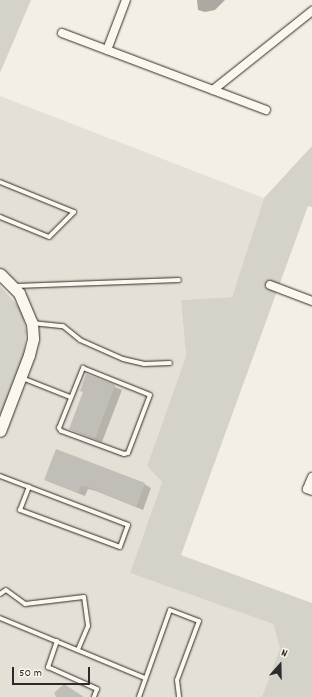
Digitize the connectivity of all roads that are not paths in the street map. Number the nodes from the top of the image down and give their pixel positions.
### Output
1 (126, 0) edge
2 (312, 11) edge
3 (62, 33) dead end
4 (107, 50) junction
5 (213, 90) junction
6 (266, 110) dead end
7 (0, 182) edge
8 (0, 217) edge
9 (0, 274) edge
10 (179, 280) dead end
11 (270, 285) dead end
12 (13, 286) junction
13 (312, 301) edge
14 (32, 323) junction
15 (170, 363) dead end
16 (20, 378) junction
17 (70, 397) junction
18 (0, 432) edge
19 (0, 476) edge
20 (312, 477) edge
21 (29, 487) junction
22 (312, 491) edge
23 (0, 594) edge
24 (0, 618) edge
25 (57, 641) junction
26 (78, 650) junction
27 (145, 678) junction
28 (94, 697) edge
29 (139, 697) edge
30 (179, 697) edge

1 - 4 street
2 - 5 street
3 - 4 street
4 - 5 street
5 - 6 street
7 - 8 lane
9 - 12 street
10 - 12 lane
11 - 13 street
12 - 14 street
14 - 15 lane
14 - 16 street
16 - 17 lane
16 - 18 street
17 - 17 lane
19 - 21 lane
20 - 22 street
21 - 21 lane
23 - 26 lane
24 - 25 lane
25 - 26 lane
25 - 28 lane
26 - 27 lane
27 - 29 lane
27 - 30 lane

